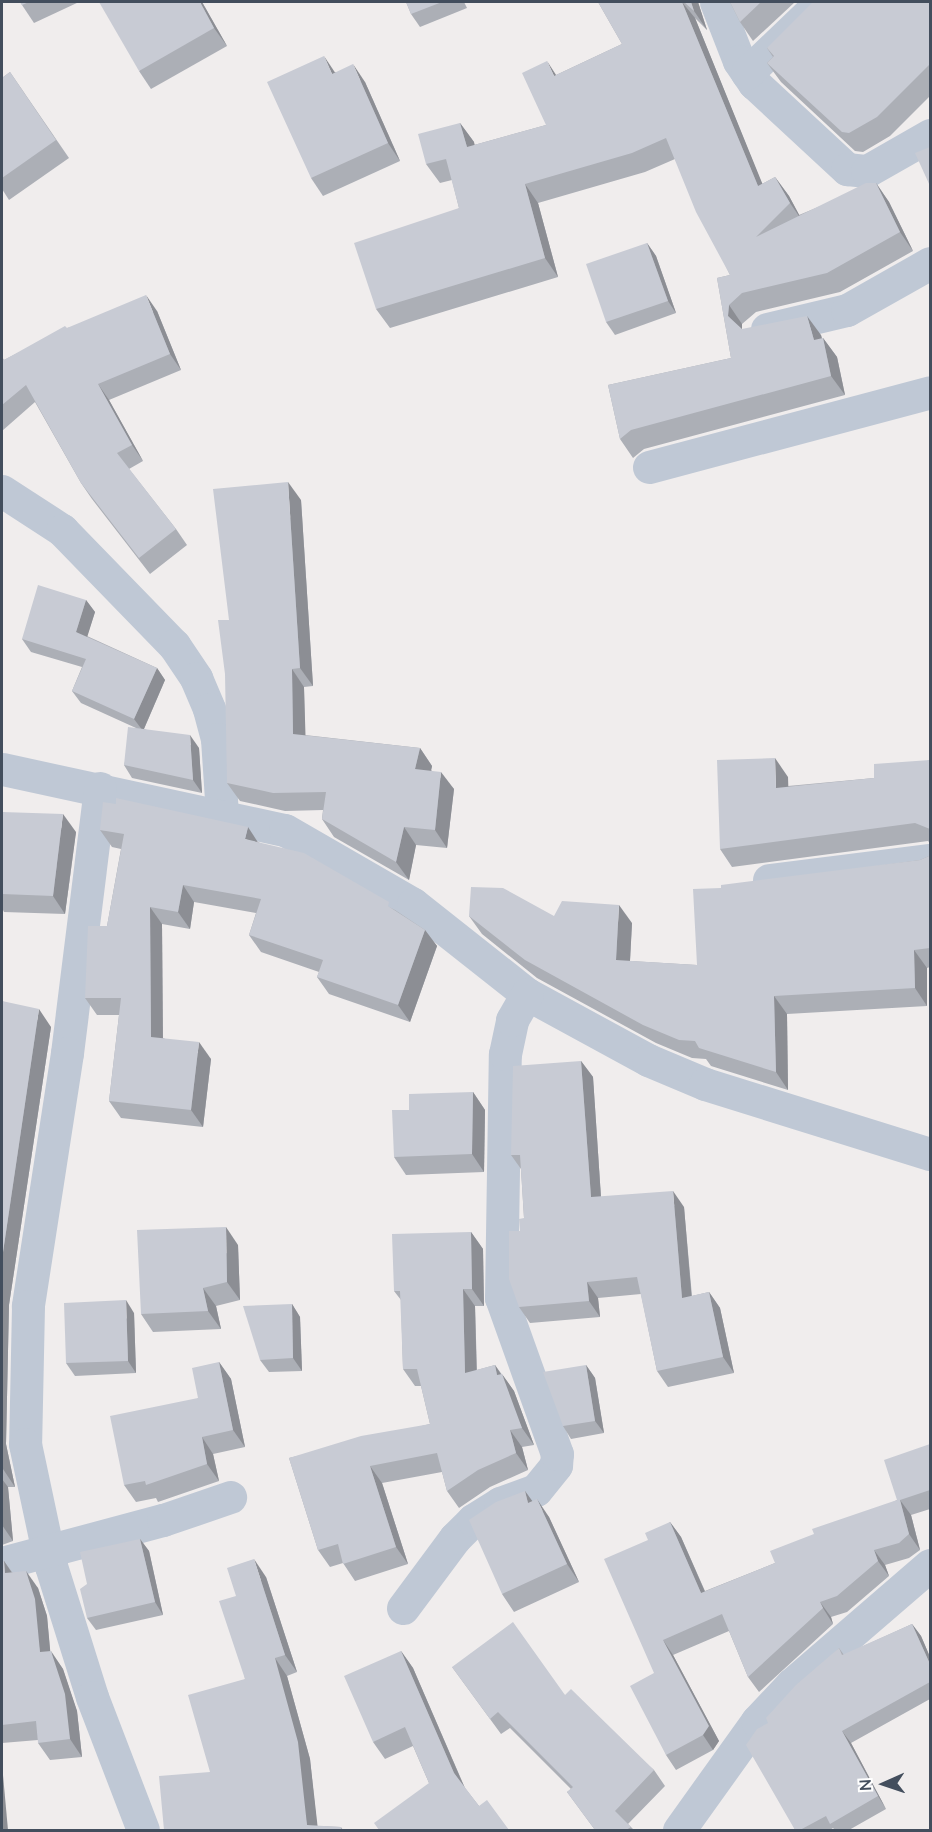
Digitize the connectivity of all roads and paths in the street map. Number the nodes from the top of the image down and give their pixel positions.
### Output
1 (716, 2) edge
2 (821, 2) edge
3 (747, 74) junction
4 (930, 135) edge
5 (930, 263) edge
6 (760, 330) edge
7 (930, 392) edge
8 (649, 467) dead end
9 (2, 491) edge
10 (2, 769) edge
11 (100, 788) junction
12 (222, 814) junction
13 (930, 860) edge
14 (737, 885) edge
15 (527, 994) junction
16 (930, 1154) edge
17 (230, 1497) dead end
18 (48, 1548) junction
19 (2, 1563) edge
20 (930, 1565) edge
21 (403, 1608) dead end
22 (143, 1830) edge
23 (679, 1830) edge

1 - 3 street
2 - 3 street
3 - 4 street
5 - 6 street
7 - 8 street
9 - 12 street
10 - 11 street
11 - 12 street
11 - 18 street
12 - 15 street
13 - 14 street
15 - 16 street
15 - 21 street
17 - 18 street
18 - 19 street
18 - 22 street
20 - 23 street

